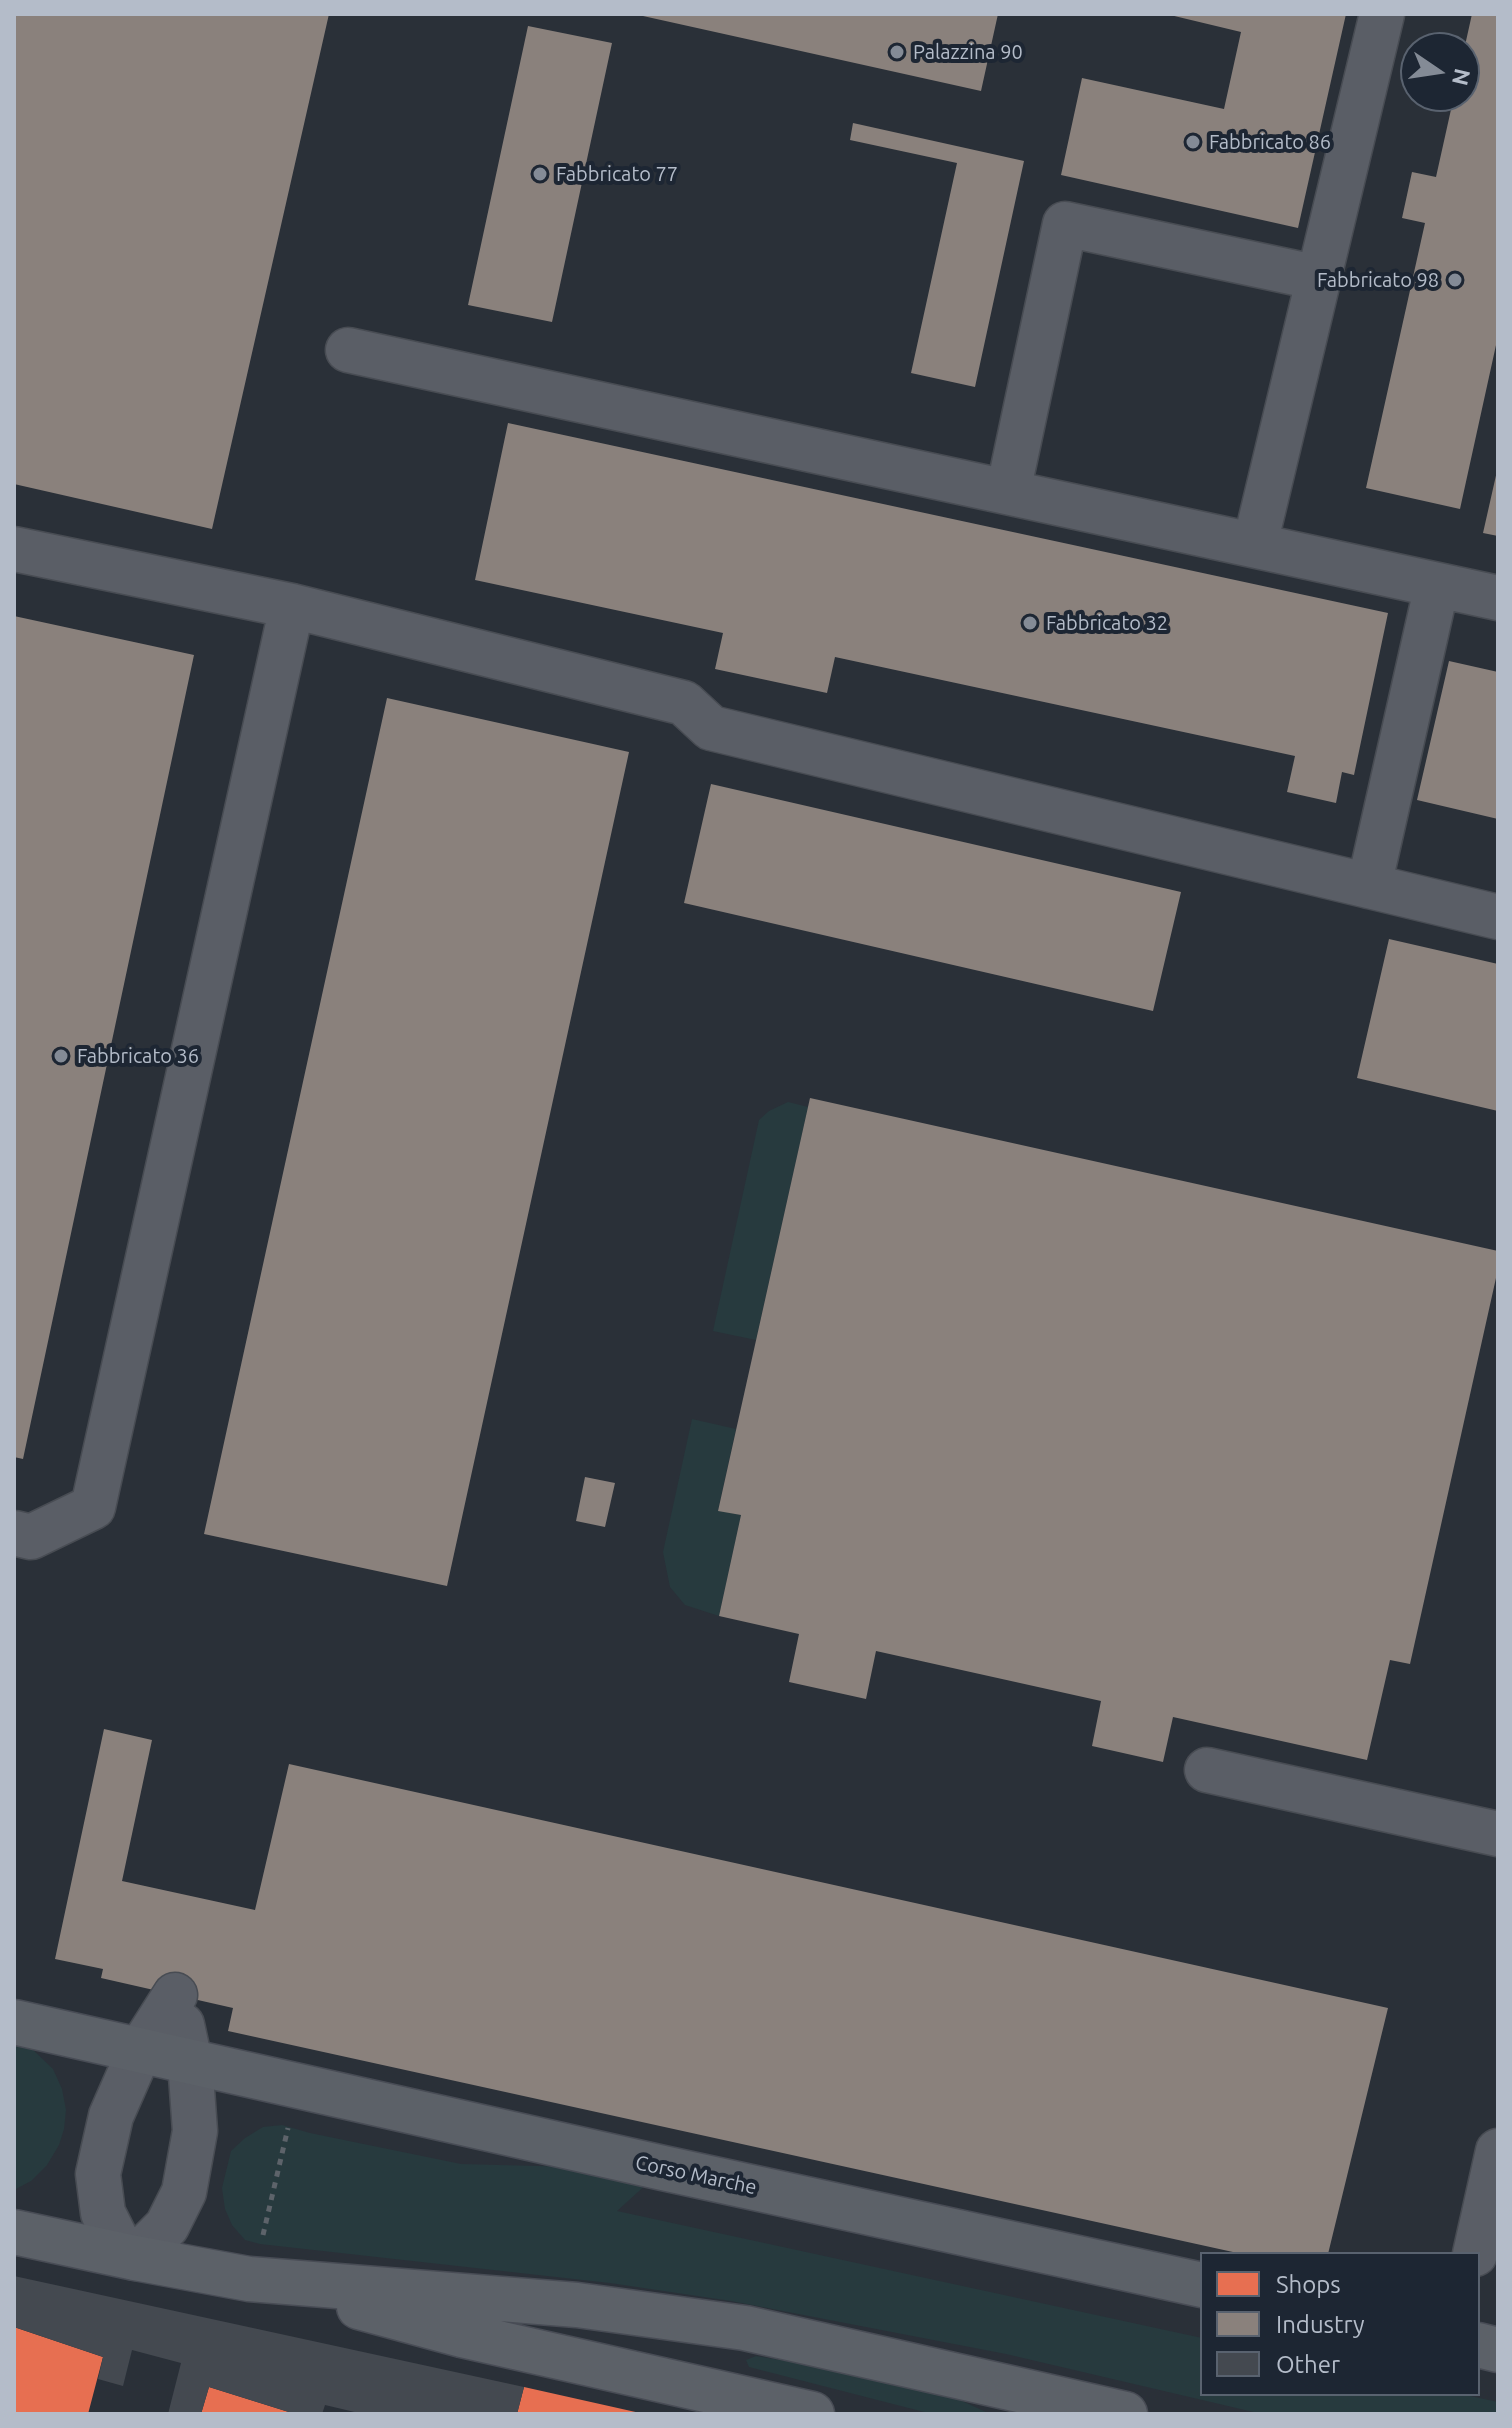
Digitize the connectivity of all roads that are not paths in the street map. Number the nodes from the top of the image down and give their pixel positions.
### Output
1 (1382, 14) edge
2 (1319, 278) junction
3 (348, 350) dead end
4 (1008, 492) junction
5 (1255, 544) junction
6 (14, 549) edge
7 (1437, 585) junction
8 (1498, 598) edge
9 (292, 606) junction
10 (1369, 886) junction
11 (1498, 917) edge
12 (14, 1533) edge
13 (1207, 1770) dead end
14 (1498, 1834) edge
15 (14, 2022) edge
16 (140, 2050) junction
17 (190, 2062) junction
18 (1498, 2151) edge
19 (14, 2232) edge
20 (1475, 2252) edge
21 (130, 2256) junction
22 (255, 2261) junction
23 (1200, 2285) edge
24 (742, 2406) edge
25 (812, 2414) edge
26 (1125, 2414) edge

1 - 2 lane
2 - 4 lane
2 - 5 lane
3 - 4 lane
4 - 5 lane
5 - 7 lane
6 - 9 lane
7 - 8 lane
7 - 10 lane
9 - 10 lane
9 - 12 lane
10 - 11 lane
13 - 14 lane
15 - 16 main road, Corso Marche
16 - 17 main road, Corso Marche
16 - 17 lane
16 - 21 lane
17 - 21 lane
17 - 23 main road, Corso Marche
18 - 20 lane
19 - 21 main road
21 - 22 main road
22 - 24 main road
22 - 26 main road
24 - 25 main road

